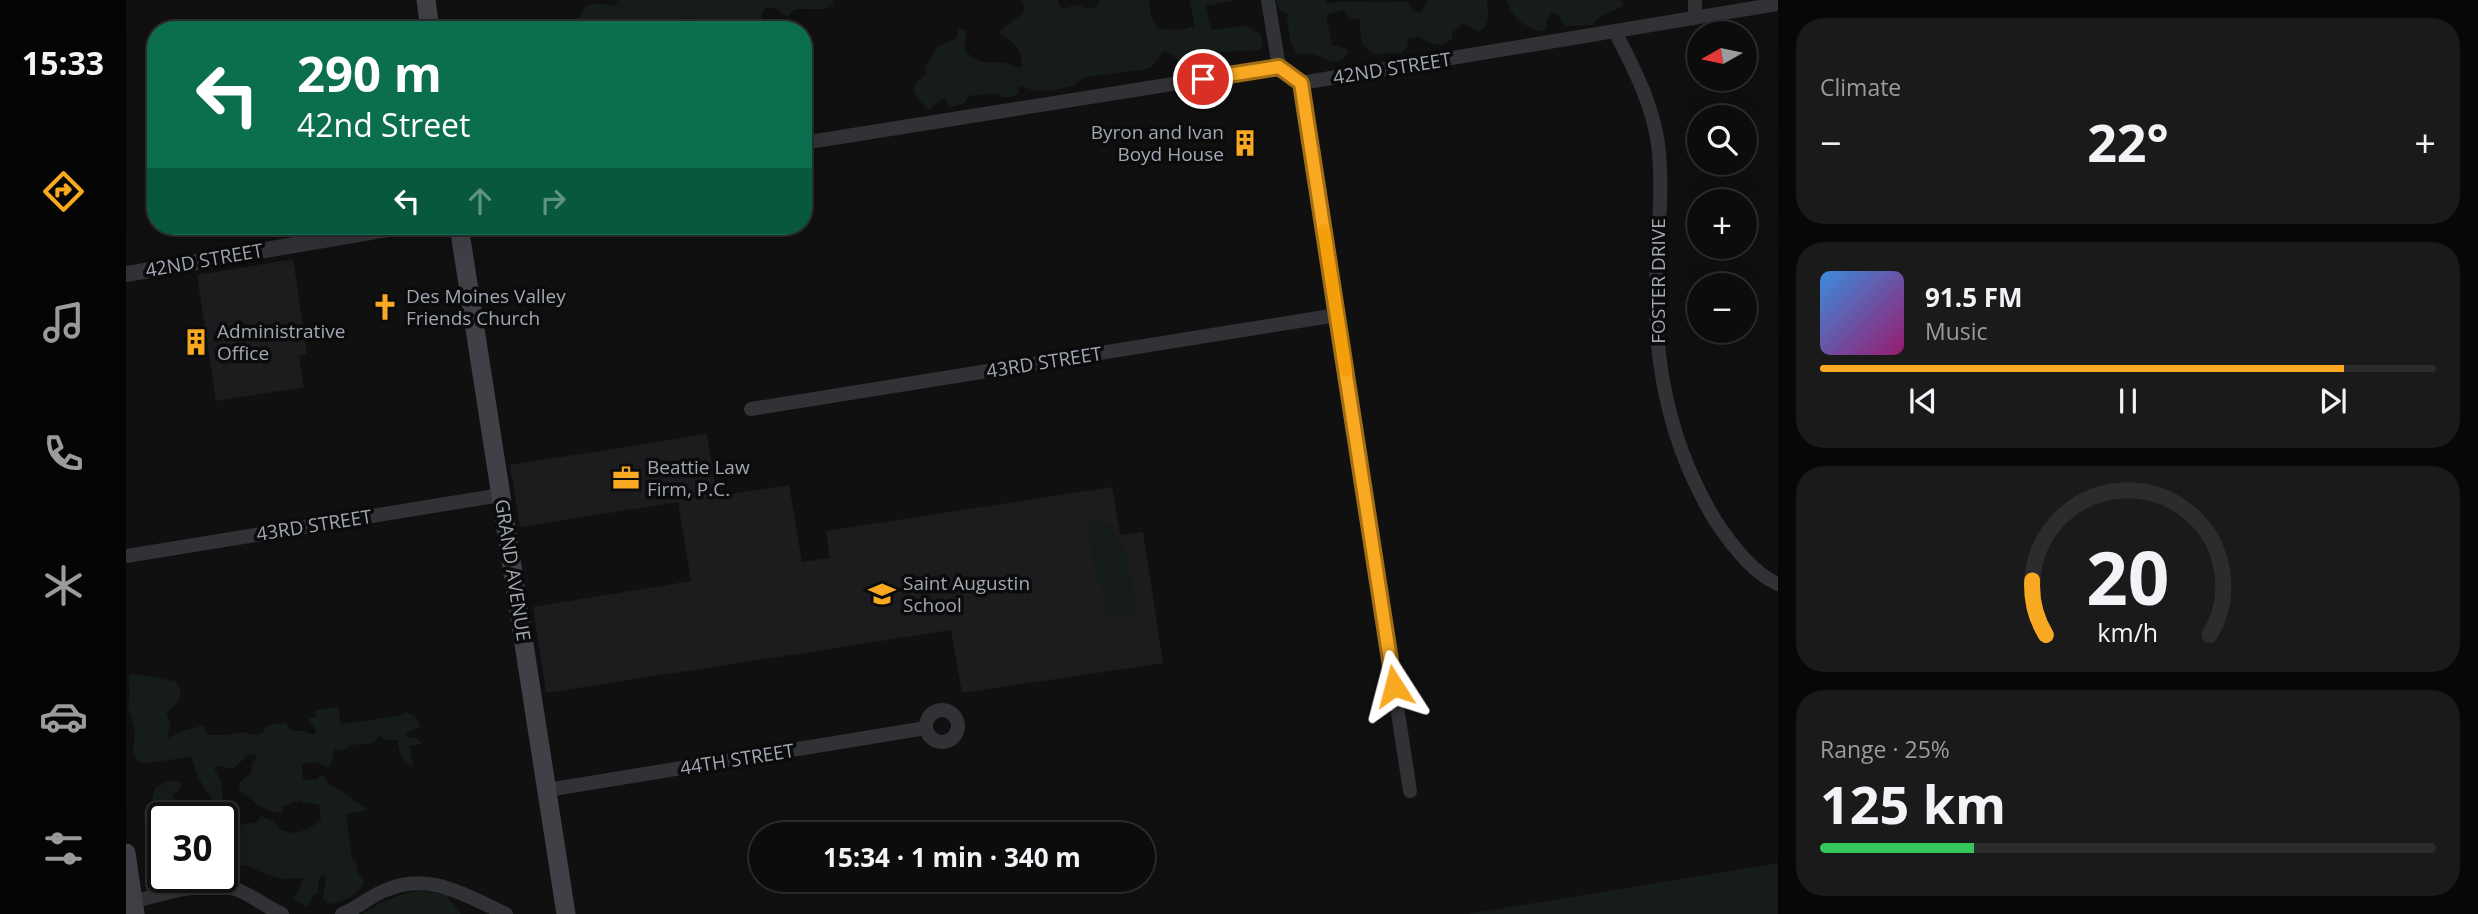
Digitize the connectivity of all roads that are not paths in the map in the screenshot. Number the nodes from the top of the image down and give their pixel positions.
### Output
1 (426, 0) edge
2 (1268, 0) edge
3 (1695, 0) edge
4 (1778, 4) edge
5 (1695, 17) junction
6 (429, 21) edge
7 (1615, 32) junction
8 (1279, 67) junction
9 (1301, 83) junction
10 (812, 142) edge
11 (353, 235) edge
12 (460, 235) edge
13 (126, 274) edge
14 (1337, 314) junction
15 (751, 409) dead end
16 (501, 495) junction
17 (126, 555) edge
18 (1778, 584) edge
19 (926, 729) dead end
20 (547, 790) junction
21 (1410, 792) dead end
22 (126, 853) edge
23 (134, 908) edge
24 (282, 914) edge
25 (342, 914) edge
26 (506, 914) edge
27 (566, 914) edge

1 - 6 main road
2 - 8 street
3 - 5 street
4 - 5 street, 42ND STREET
5 - 7 street, 42ND STREET
7 - 9 street, 42ND STREET
7 - 18 street, FOSTER DRIVE
8 - 9 street
8 - 10 street
9 - 14 street
11 - 13 street, 42ND STREET
12 - 16 main road, GRAND AVENUE
14 - 15 street, 43RD STREET
14 - 21 street
16 - 17 street, 43RD STREET
16 - 20 main road, GRAND AVENUE
19 - 20 street, 44TH STREET
20 - 27 main road, GRAND AVENUE
22 - 23 main road
23 - 24 street
25 - 26 street

